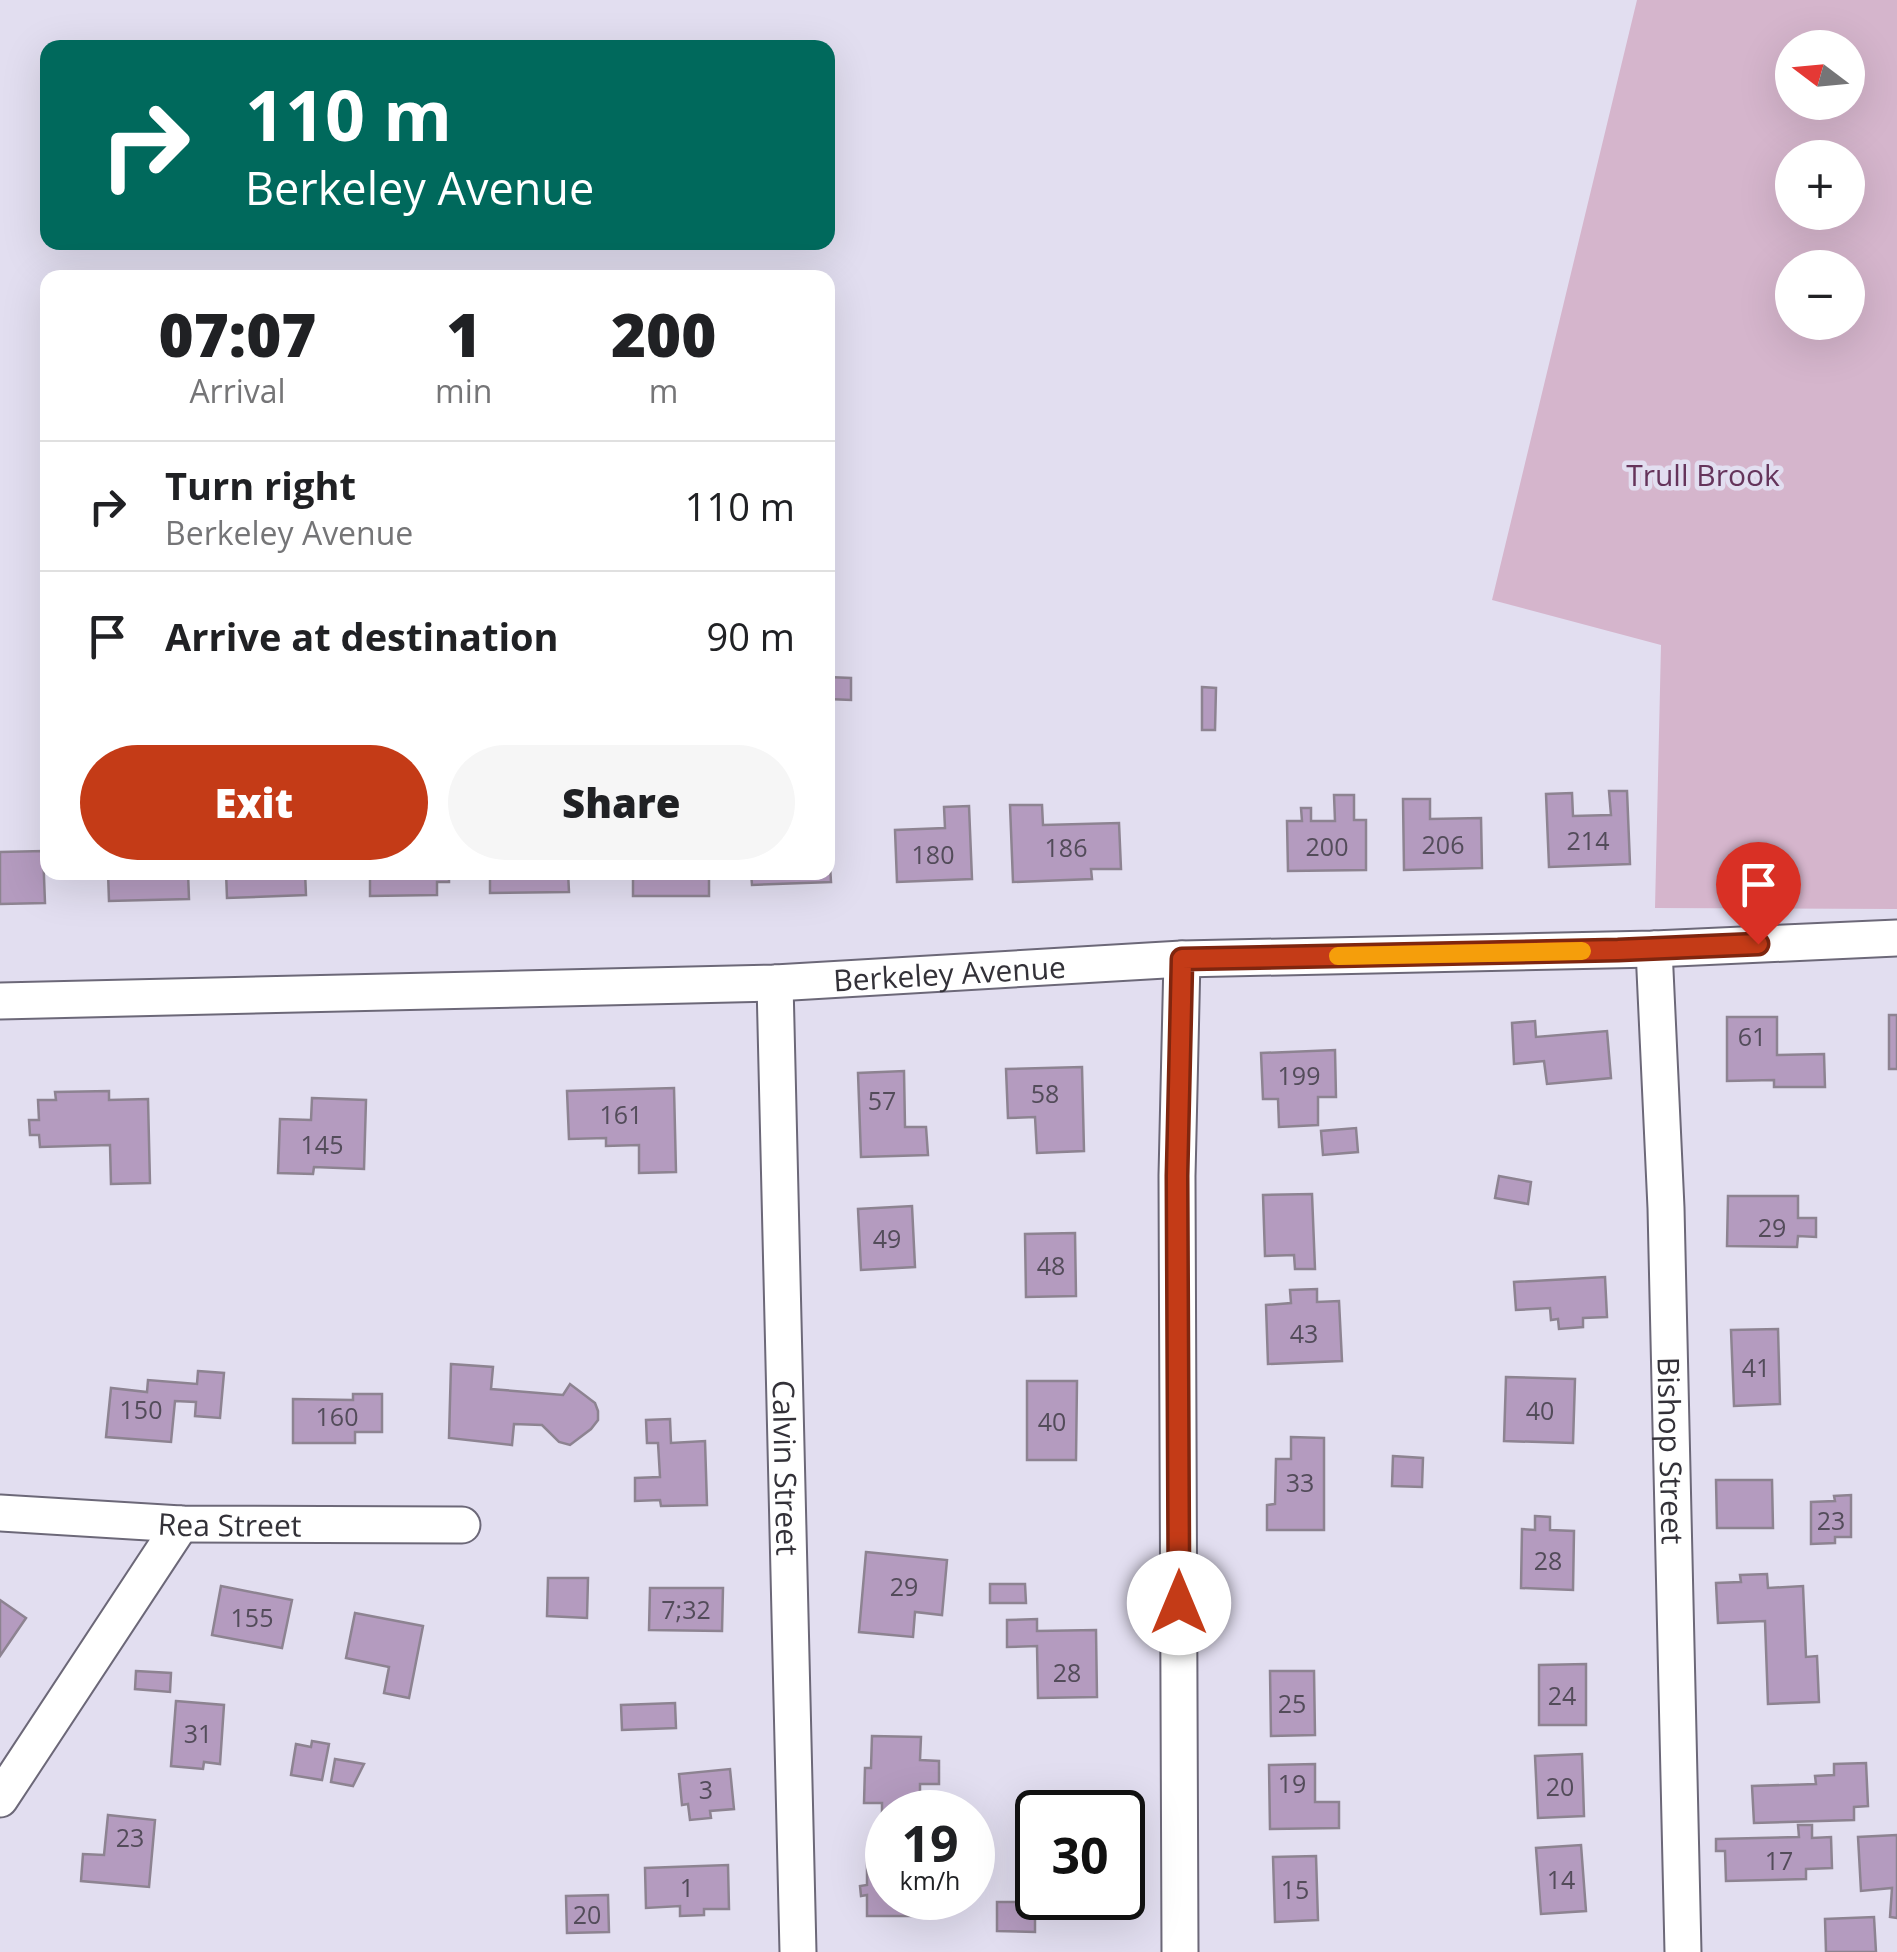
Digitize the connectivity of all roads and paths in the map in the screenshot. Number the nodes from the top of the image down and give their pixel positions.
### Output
1 (1897, 938) edge
2 (1654, 949) junction
3 (1182, 959) junction
4 (774, 983) junction
5 (0, 1001) edge
6 (0, 1512) edge
7 (181, 1524) junction
8 (462, 1525) dead end
9 (0, 1799) edge
10 (798, 1952) edge
11 (1180, 1952) edge
12 (1683, 1952) edge

1 - 2 street, Berkeley Avenue
2 - 3 street, Berkeley Avenue
2 - 12 street, Bishop Street
3 - 4 street, Berkeley Avenue
3 - 11 street
4 - 5 street, Berkeley Avenue
4 - 10 street, Calvin Street
6 - 7 street, Rea Street
7 - 8 street, Rea Street
7 - 9 street

